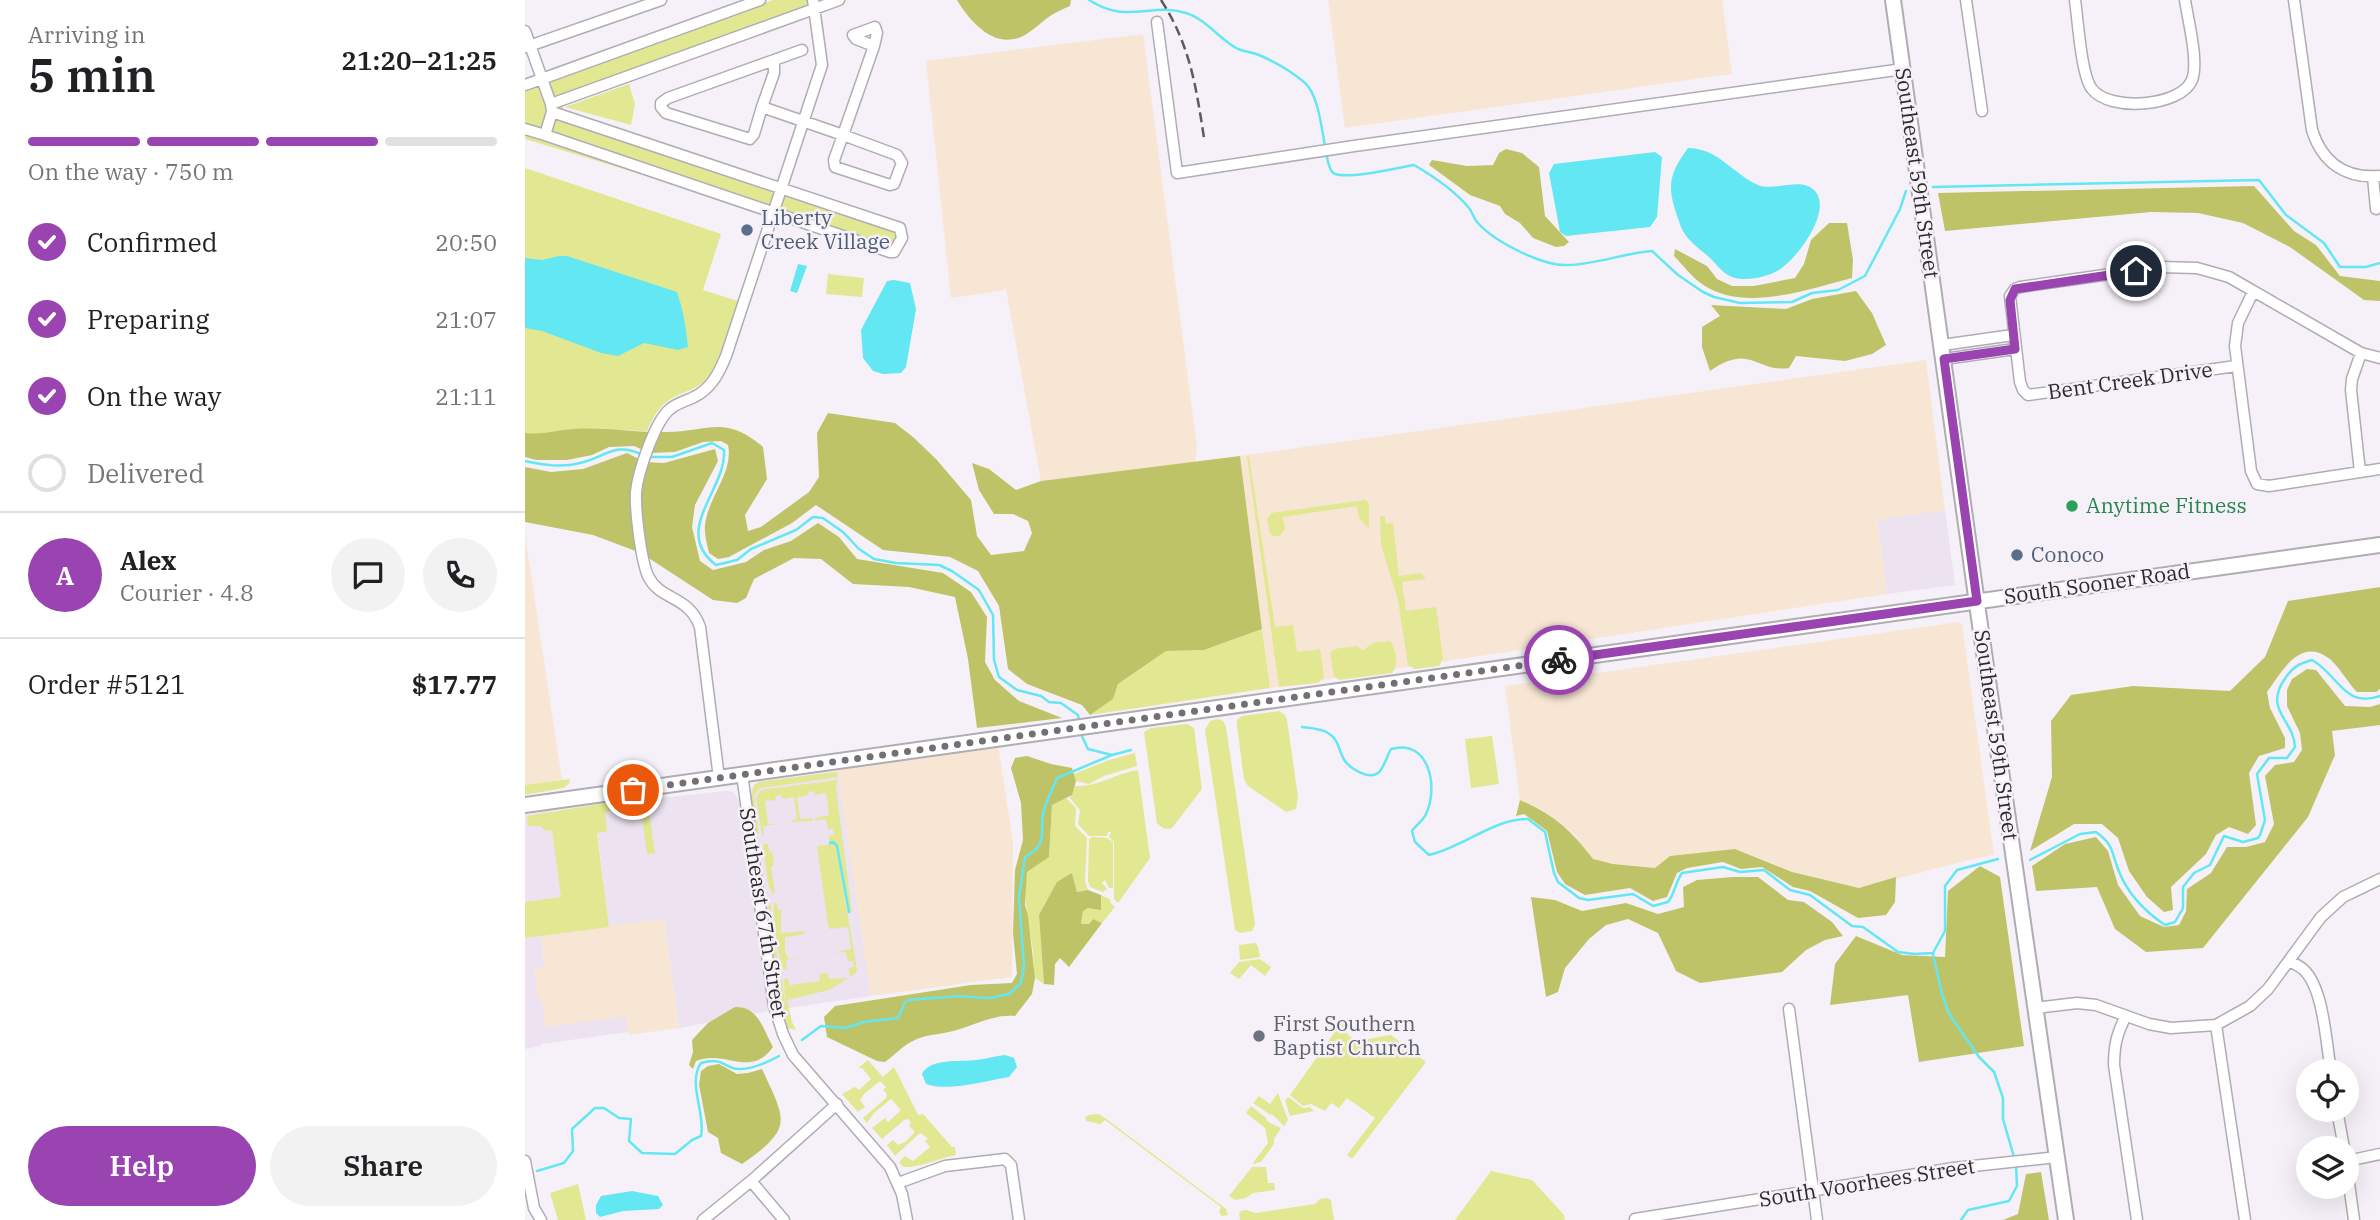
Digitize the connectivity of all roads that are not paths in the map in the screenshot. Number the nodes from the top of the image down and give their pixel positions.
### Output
1 (661, 0) edge
2 (760, 0) edge
3 (839, 0) edge
4 (1893, 0) edge
5 (1966, 0) edge
6 (2075, 0) edge
7 (2185, 0) edge
8 (2294, 0) edge
9 (814, 4) edge
10 (1157, 22) dead end
11 (525, 31) edge
12 (874, 46) dead end
13 (528, 47) edge
14 (802, 50) dead end
15 (774, 60) junction
16 (1903, 69) junction
17 (542, 80) junction
18 (525, 85) edge
19 (762, 107) junction
20 (551, 108) junction
21 (1982, 111) dead end
22 (803, 121) junction
23 (525, 129) edge
24 (545, 135) junction
25 (843, 135) junction
26 (2377, 177) edge
27 (781, 188) junction
28 (2377, 209) dead end
29 (773, 213) junction
30 (2253, 292) junction
31 (2014, 335) junction
32 (2015, 349) junction
33 (1943, 352) junction
34 (2361, 353) junction
35 (2380, 358) edge
36 (2236, 366) junction
37 (2380, 470) edge
38 (2360, 472) junction
39 (2380, 545) edge
40 (1977, 601) junction
41 (742, 774) junction
42 (719, 778) junction
43 (525, 805) edge
44 (2380, 879) edge
45 (2290, 961) junction
46 (2035, 1008) junction
47 (1789, 1009) dead end
48 (2126, 1016) junction
49 (2217, 1025) junction
50 (2329, 1059) edge
51 (837, 1104) junction
52 (2380, 1154) edge
53 (2057, 1157) junction
54 (2359, 1158) edge
55 (525, 1161) edge
56 (751, 1181) junction
57 (898, 1183) junction
58 (1813, 1191) junction
59 (2351, 1199) edge
60 (1635, 1219) edge
61 (541, 1220) edge
62 (703, 1220) edge
63 (784, 1220) edge
64 (907, 1220) edge
65 (1019, 1220) edge
66 (1817, 1220) edge
67 (2066, 1220) edge
68 (2137, 1220) edge
69 (2245, 1220) edge
70 (2354, 1220) edge

1 - 13 street
2 - 17 street
3 - 9 street
4 - 16 main road, Southeast 59th Street
5 - 21 street
6 - 7 street
8 - 26 street
9 - 20 street
9 - 22 street
10 - 16 street
11 - 13 street
12 - 25 street
13 - 17 street
14 - 15 street
15 - 19 street
15 - 19 street
16 - 33 main road, Southeast 59th Street
17 - 18 street
17 - 20 street
19 - 22 street
20 - 24 street
20 - 27 street
22 - 25 street
22 - 27 street
23 - 24 street
24 - 29 street
25 - 25 street
26 - 28 street
27 - 29 street
27 - 29 street
29 - 42 street
30 - 31 street
30 - 34 street
30 - 36 street
31 - 32 street
31 - 33 street
32 - 33 street
32 - 36 street, Bent Creek Drive
33 - 40 main road, Southeast 59th Street
34 - 35 street
34 - 38 street
36 - 38 street
37 - 38 street
39 - 40 main road, South Sooner Road
40 - 41 main road, South Sooner Road
40 - 46 main road, Southeast 59th Street
41 - 42 main road, South Sooner Road
41 - 51 street, Southeast 67th Street
42 - 43 main road, South Sooner Road
44 - 45 street
45 - 49 street
45 - 50 street
46 - 48 street
46 - 53 main road, Southeast 59th Street
47 - 58 street
48 - 49 street
48 - 68 street
49 - 69 street
51 - 56 street
51 - 57 street, Southeast 67th Street
52 - 54 street
53 - 58 street, South Voorhees Street
53 - 67 main road, Southeast 59th Street
55 - 61 street
56 - 62 street
56 - 63 street
57 - 64 street, Southeast 67th Street
57 - 65 street
58 - 60 street, South Voorhees Street
58 - 66 street
59 - 70 street

